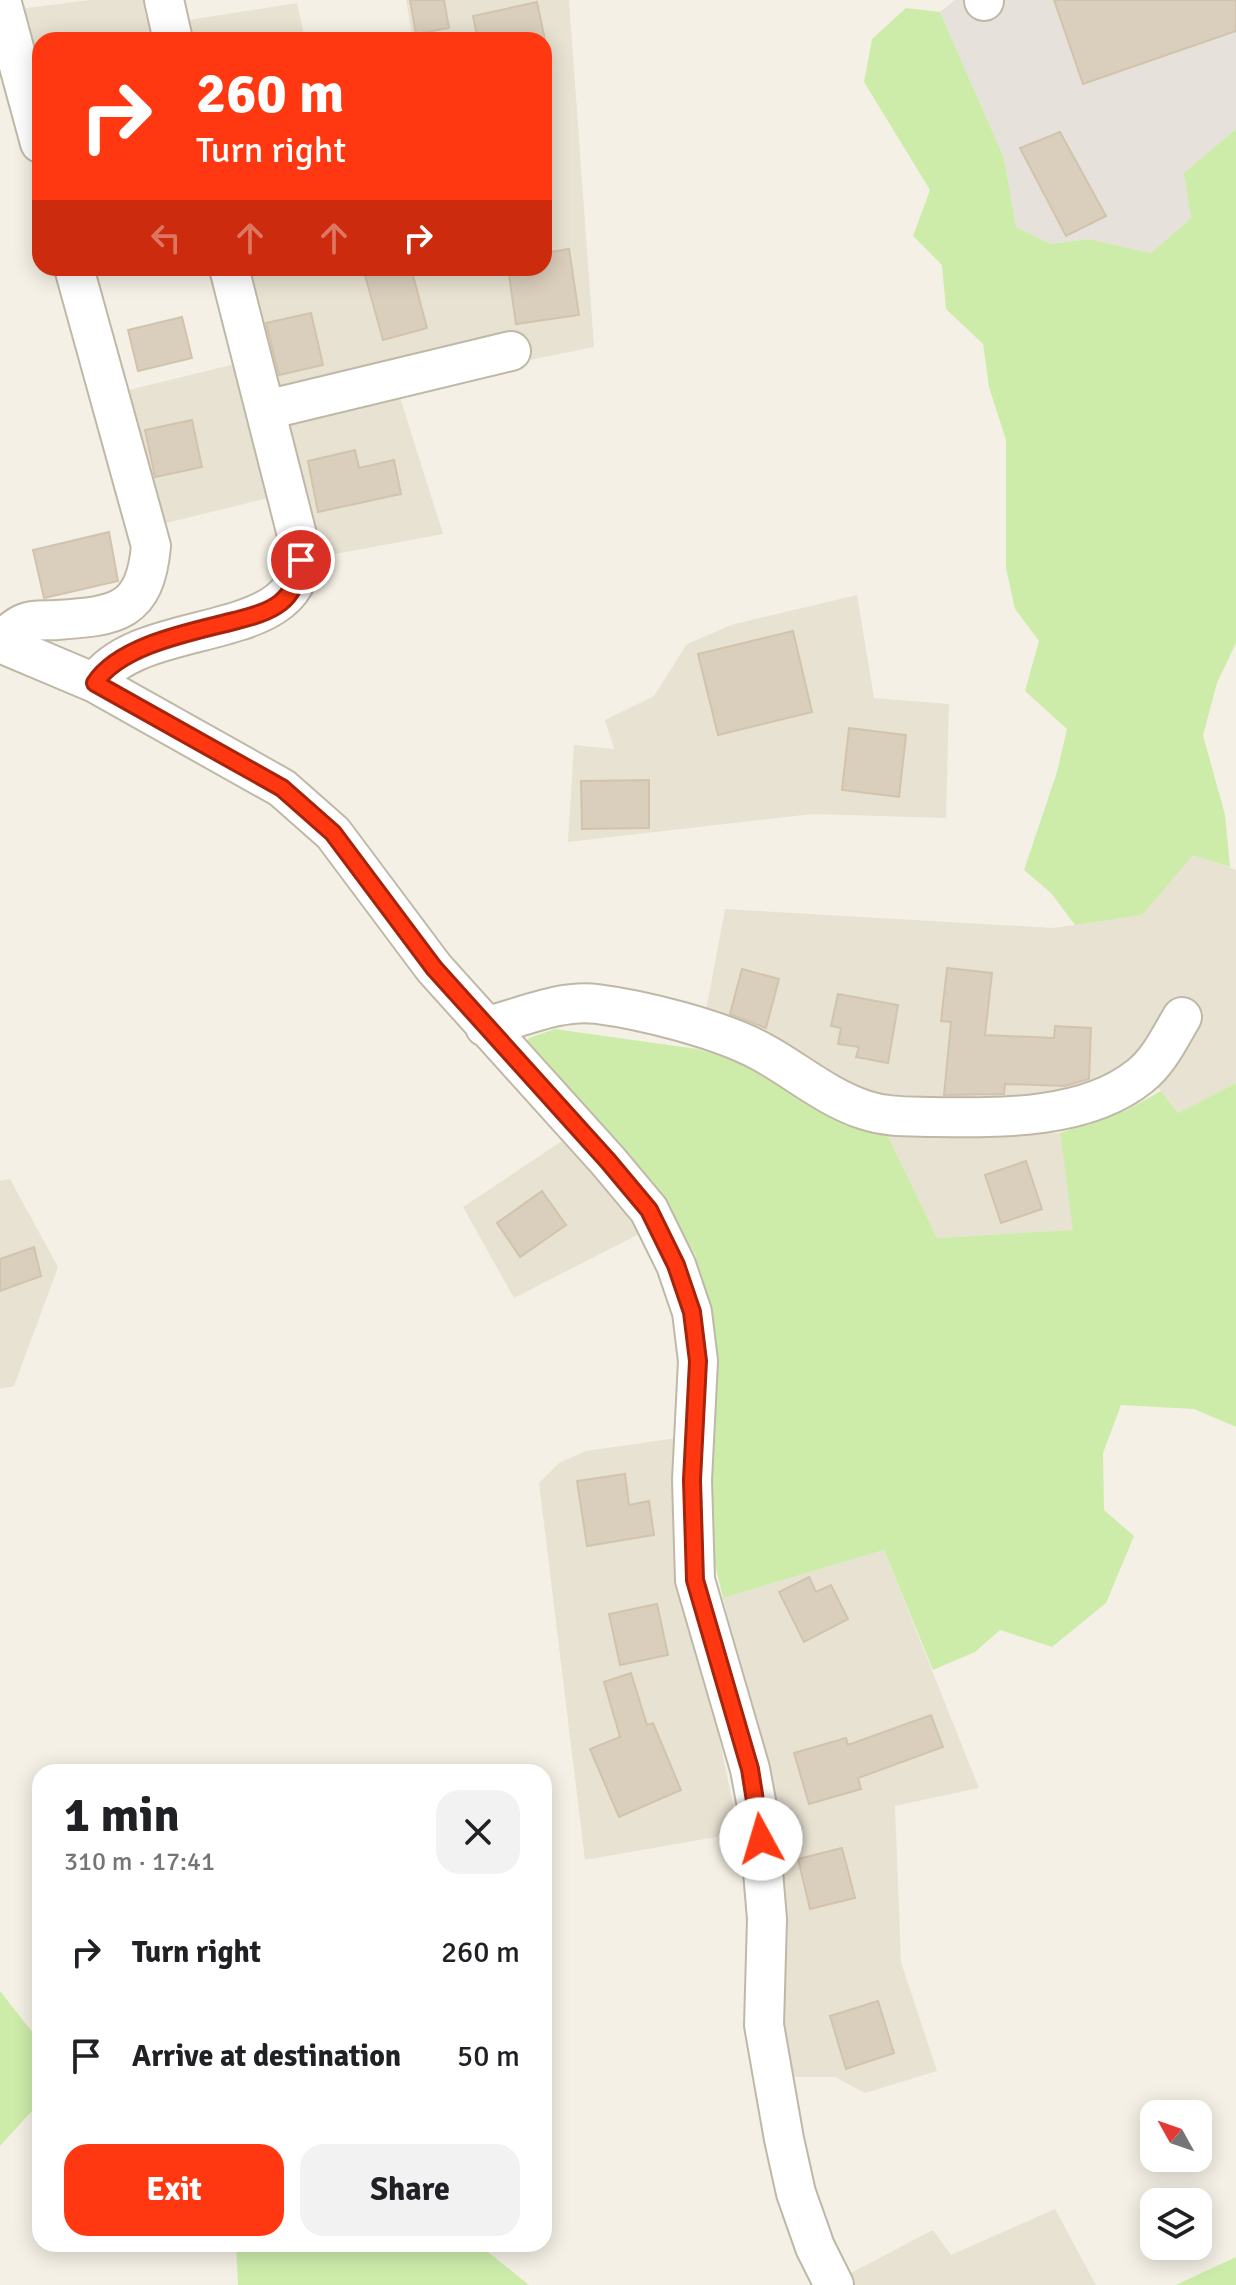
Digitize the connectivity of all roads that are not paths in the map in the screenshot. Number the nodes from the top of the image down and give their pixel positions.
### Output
1 (1, 0) edge
2 (164, 0) edge
3 (171, 32) edge
4 (32, 114) edge
5 (76, 276) edge
6 (231, 276) edge
7 (511, 351) dead end
8 (266, 410) junction
9 (0, 642) edge
10 (95, 683) junction
11 (1182, 1017) dead end
12 (485, 1027) junction
13 (834, 2285) edge

1 - 4 street
2 - 3 street
5 - 9 street
6 - 8 street
7 - 8 street
8 - 10 street
9 - 10 street
10 - 12 street
11 - 12 street
12 - 13 street

